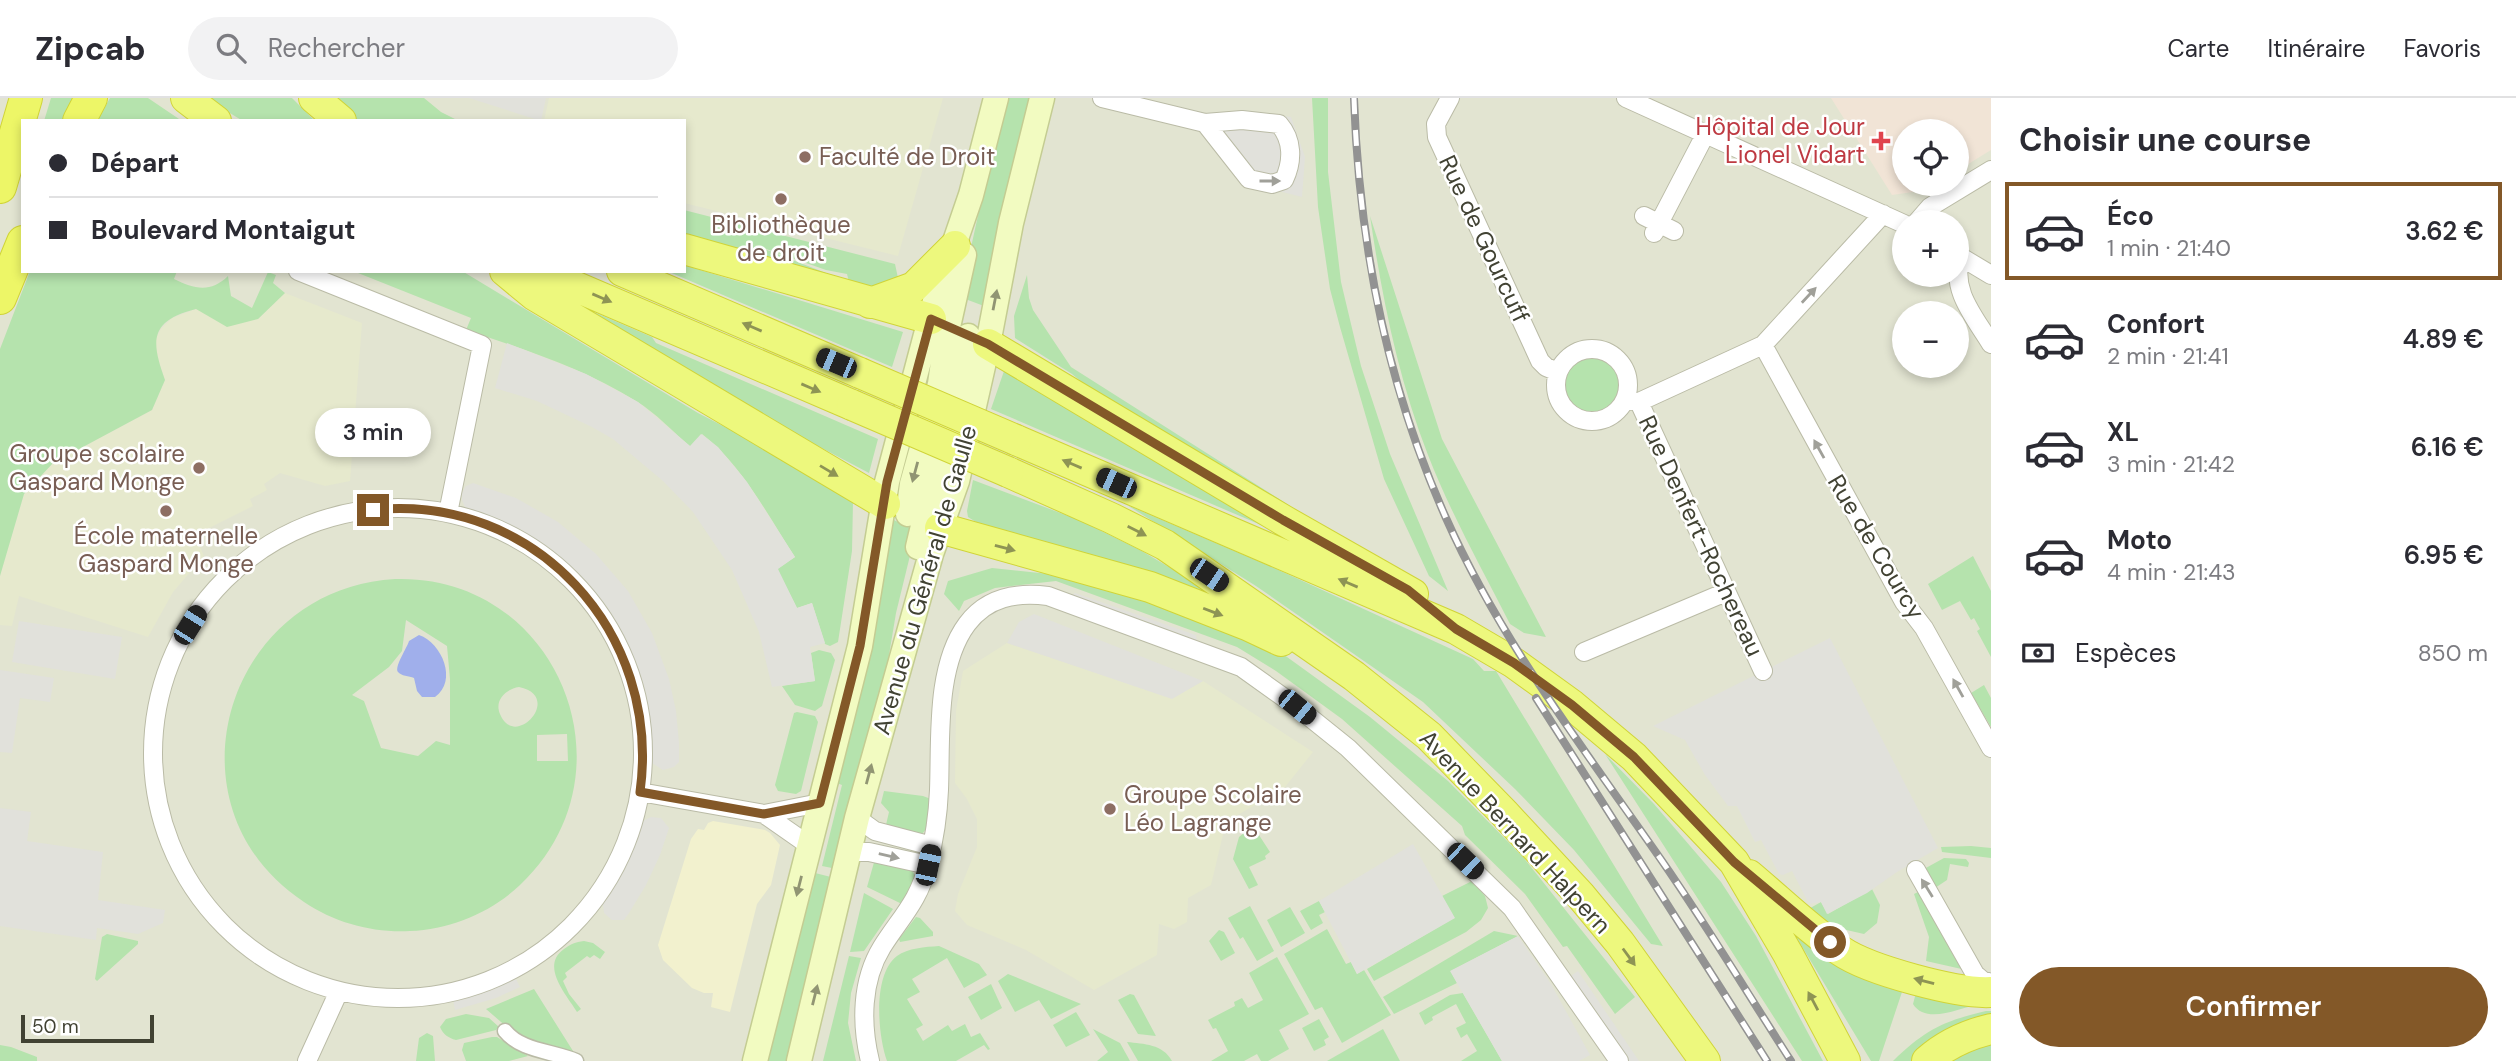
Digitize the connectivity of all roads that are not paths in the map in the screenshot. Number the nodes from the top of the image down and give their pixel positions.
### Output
1 (26, 98) edge
2 (91, 98) edge
3 (186, 98) edge
4 (314, 98) edge
5 (996, 98) edge
6 (1042, 98) edge
7 (1102, 98) edge
8 (1450, 98) edge
9 (1626, 98) edge
10 (80, 119) edge
11 (213, 119) edge
12 (339, 119) edge
13 (1205, 124) junction
14 (1705, 135) junction
15 (1991, 170) edge
16 (0, 187) edge
17 (971, 195) junction
18 (1927, 210) edge
19 (1883, 214) junction
20 (1892, 218) edge
21 (1658, 226) dead end
22 (955, 246) junction
23 (21, 247) edge
24 (686, 250) edge
25 (1969, 261) edge
26 (303, 273) edge
27 (507, 273) edge
28 (544, 273) edge
29 (627, 273) edge
30 (1991, 275) edge
31 (1958, 287) edge
32 (0, 299) edge
33 (870, 303) junction
34 (959, 331) junction
35 (1991, 344) edge
36 (1763, 345) junction
37 (1558, 372) junction
38 (1632, 401) junction
39 (448, 513) junction
40 (914, 517) junction
41 (1726, 592) junction
42 (1456, 629) junction
43 (1584, 652) dead end
44 (1763, 671) dead end
45 (1353, 676) junction
46 (1991, 748) edge
47 (640, 792) junction
48 (820, 803) junction
49 (764, 814) junction
50 (857, 818) junction
51 (810, 846) junction
52 (932, 846) junction
53 (849, 852) junction
54 (1734, 862) junction
55 (928, 865) junction
56 (1916, 870) dead end
57 (1991, 983) edge
58 (339, 991) junction
59 (1991, 992) edge
60 (1991, 1029) edge
61 (505, 1031) dead end
62 (1701, 1057) edge
63 (307, 1061) edge
64 (576, 1061) edge
65 (755, 1061) edge
66 (799, 1061) edge
67 (870, 1061) edge
68 (1619, 1061) edge
69 (1845, 1061) edge
70 (1927, 1061) edge

1 - 16 highway
2 - 10 highway
3 - 11 highway
4 - 12 highway
5 - 17 main road, Avenue du Général de Gaulle
34 -> 6 main road, Avenue du Général de Gaulle
7 - 13 street
8 - 37 street, Rue de Gourcuff
9 - 14 street
13 -> 13 street
14 - 19 street
14 - 21 street
15 - 18 street
17 - 22 main road, Avenue du Général de Gaulle
17 - 34 main road
19 - 20 street
36 -> 19 street
22 - 33 highway
22 - 34 main road, Avenue du Général de Gaulle
23 - 32 highway
24 - 33 highway
25 - 30 street
26 - 39 street
27 -> 40 highway
28 -> 45 highway, Avenue Bernard Halpern, bridge
42 -> 29 highway, bridge
31 - 35 street
33 - 34 highway
34 - 40 main road, Avenue du Général de Gaulle
34 -> 40 main road, Avenue du Général de Gaulle
34 - 42 highway
36 - 38 street
46 -> 36 street, Rue de Courcy
37 - 38 street
37 - 38 street
38 - 41 street, Rue Denfert-Rochereau
39 - 47 street
39 - 58 street
40 -> 45 highway
40 - 48 main road, Avenue du Général de Gaulle
50 -> 40 main road, Avenue du Général de Gaulle
41 - 43 street
41 - 44 street, Rue Denfert-Rochereau
42 - 54 highway
45 -> 62 highway, Avenue Bernard Halpern
47 - 49 street
47 - 58 street
48 - 49 street
48 - 51 main road, Avenue du Général de Gaulle
49 - 51 street
50 - 52 street
50 - 53 main road, Avenue du Général de Gaulle
51 -> 65 main road, Avenue du Général de Gaulle
52 - 55 street
52 - 68 street
53 -> 55 street
66 -> 53 main road, Avenue du Général de Gaulle
59 -> 54 highway
69 -> 54 highway
55 - 67 street
57 -> 56 street
58 - 63 street
60 - 70 highway
61 - 64 street

